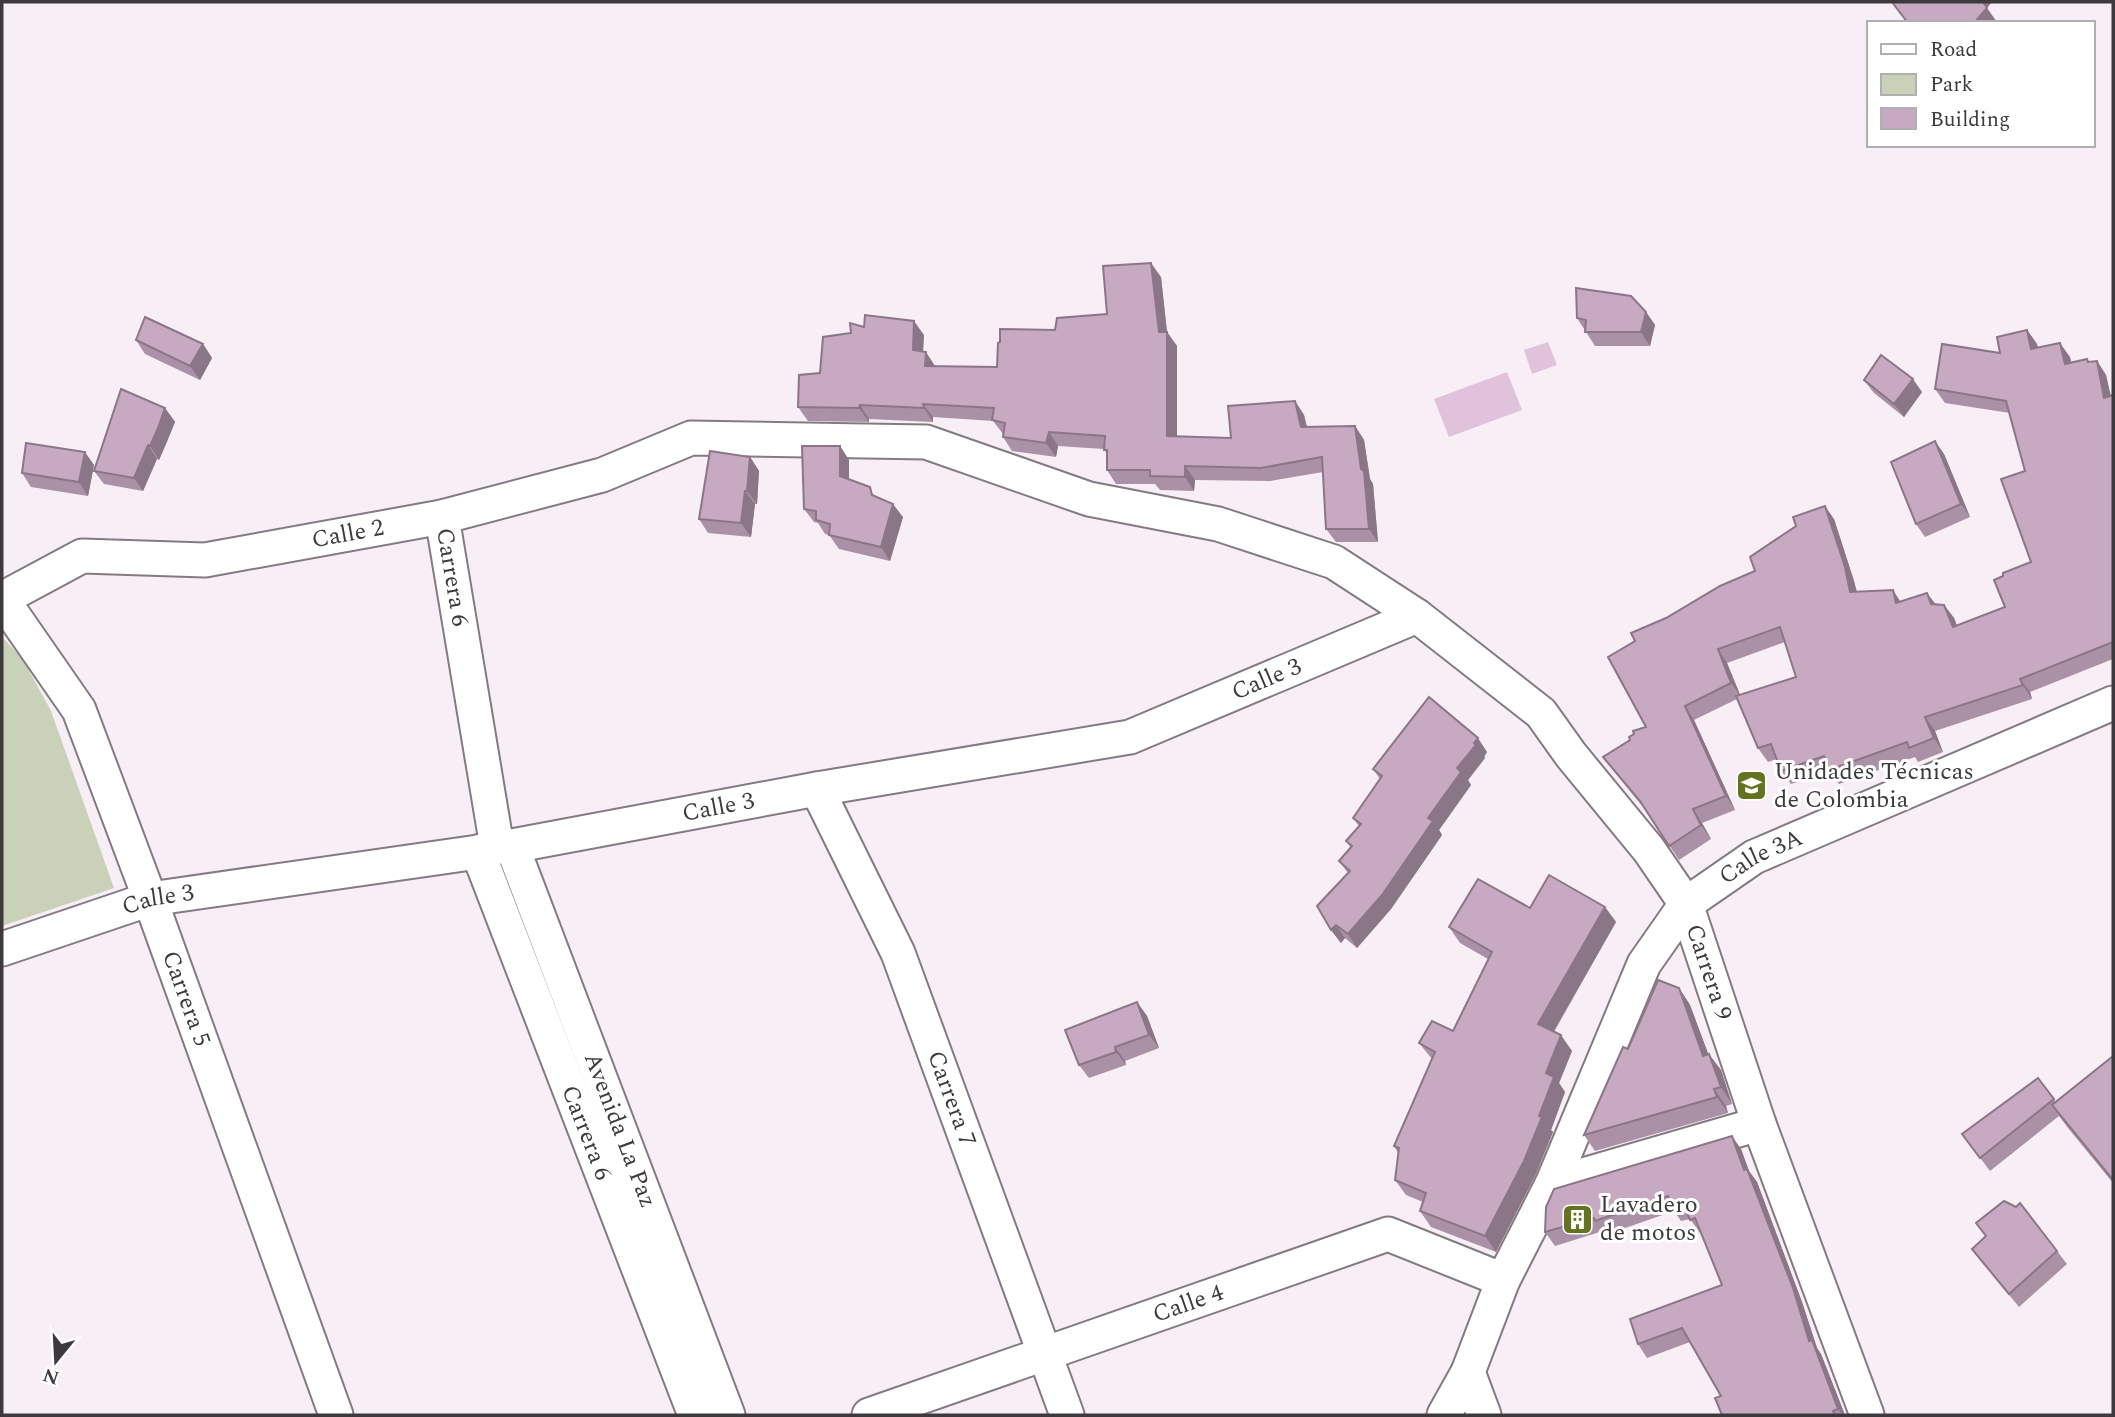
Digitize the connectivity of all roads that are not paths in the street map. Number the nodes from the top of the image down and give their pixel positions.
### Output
1 (691, 438) joint
2 (442, 517) junction
3 (2, 599) edge
4 (1417, 616) junction
5 (2113, 703) edge
6 (817, 789) junction
7 (496, 848) junction
8 (150, 899) junction
9 (1686, 904) junction
10 (2, 949) edge
11 (1759, 1124) junction
12 (1552, 1184) junction
13 (1503, 1280) junction
14 (1045, 1354) junction
15 (1468, 1372) junction
16 (336, 1415) edge
17 (695, 1415) edge
18 (728, 1415) edge
19 (869, 1415) edge
20 (1067, 1415) edge
21 (1444, 1415) edge
22 (1484, 1415) edge
23 (1867, 1415) edge

1 - 2 street, Calle 2
1 - 4 street, Carrera 9
2 - 3 street, Calle 2
2 - 7 street, Carrera 6
3 - 8 street, Carrera 5
4 - 6 street, Calle 3
4 - 9 street, Carrera 9
5 - 9 street, Calle 3A
6 - 7 street, Calle 3
6 - 14 street, Carrera 7
7 - 8 street, Calle 3
7 - 17 street, Carrera 6
7 - 18 street, Avenida La Paz
8 - 10 street, Calle 3
8 - 16 street, Carrera 5
9 - 11 street, Carrera 9
9 - 12 street
11 - 12 street
11 - 23 street, Carrera 9
12 - 13 street
13 - 14 street, Calle 4
13 - 15 street
14 - 19 street, Calle 4
14 - 20 street, Carrera 7
15 - 21 street
15 - 22 street

